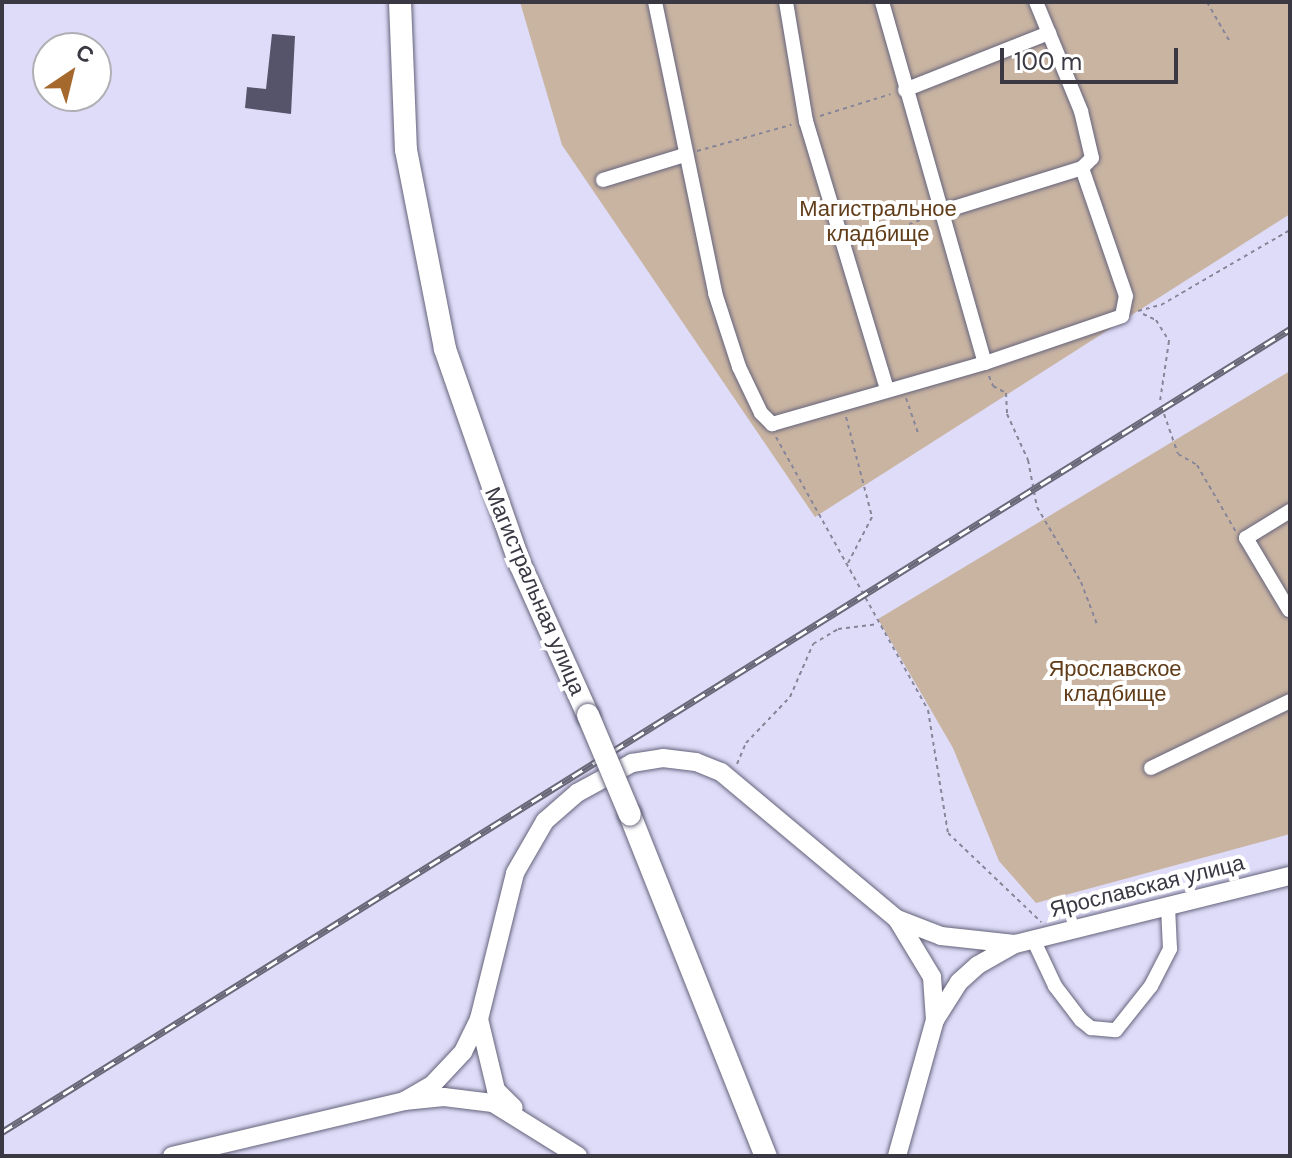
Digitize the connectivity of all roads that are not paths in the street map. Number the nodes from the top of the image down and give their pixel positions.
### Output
1 (400, 2) edge
2 (655, 2) edge
3 (786, 2) edge
4 (882, 2) edge
5 (1036, 2) edge
6 (1049, 33) junction
7 (905, 90) junction
8 (685, 155) junction
9 (1082, 168) junction
10 (603, 180) dead end
11 (941, 212) junction
12 (985, 363) junction
13 (894, 388) junction
14 (1290, 511) edge
15 (1290, 610) edge
16 (1290, 701) edge
17 (1151, 768) dead end
18 (1290, 876) edge
19 (1168, 906) junction
20 (897, 919) junction
21 (1030, 935) junction
22 (479, 1019) junction
23 (935, 1020) junction
24 (404, 1101) junction
25 (525, 1119) junction
26 (172, 1156) edge
27 (578, 1156) edge
28 (766, 1156) edge
29 (897, 1156) edge

1 - 28 highway, Магистральная улица, bridge
2 - 8 lane
3 - 13 lane
4 - 7 lane
5 - 6 lane
6 - 7 lane
6 - 9 lane
7 - 11 lane
8 - 10 lane
8 - 13 lane
9 - 11 lane
9 - 12 lane
11 - 12 lane
12 - 13 lane
14 - 15 lane
16 - 17 lane
18 - 19 main road, Ярославская улица
19 - 21 main road, Ярославская улица
19 - 21 lane
20 - 21 main road
20 - 22 main road
20 - 23 main road
21 - 23 main road
22 - 24 main road
22 - 25 main road
23 - 29 main road
24 - 25 main road
24 - 26 main road
25 - 27 main road

